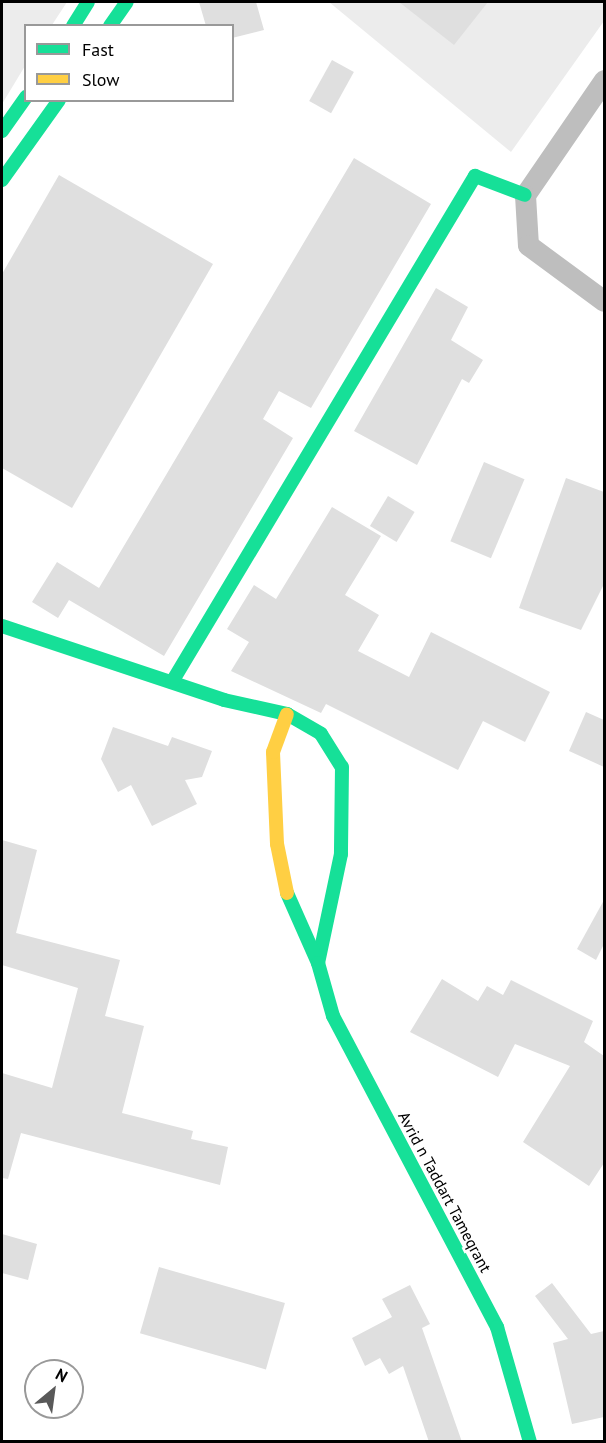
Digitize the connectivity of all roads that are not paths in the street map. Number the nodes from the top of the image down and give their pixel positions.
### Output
1 (88, 2) edge
2 (127, 2) edge
3 (74, 24) edge
4 (111, 24) edge
5 (604, 80) edge
6 (24, 100) edge
7 (58, 102) edge
8 (2, 131) edge
9 (2, 180) edge
10 (525, 195) junction
11 (604, 301) edge
12 (2, 626) edge
13 (172, 682) junction
14 (287, 714) junction
15 (318, 963) junction
16 (530, 1442) edge

1 - 3 main road
2 - 4 main road
5 - 10 street
6 - 8 main road
7 - 9 main road
10 - 11 street
10 - 13 main road
12 - 13 main road
13 - 14 main road
14 - 15 main road, Avrid n Taddart Tameqrant
14 - 15 main road
15 - 16 main road, Avrid n Taddart Tameqrant

